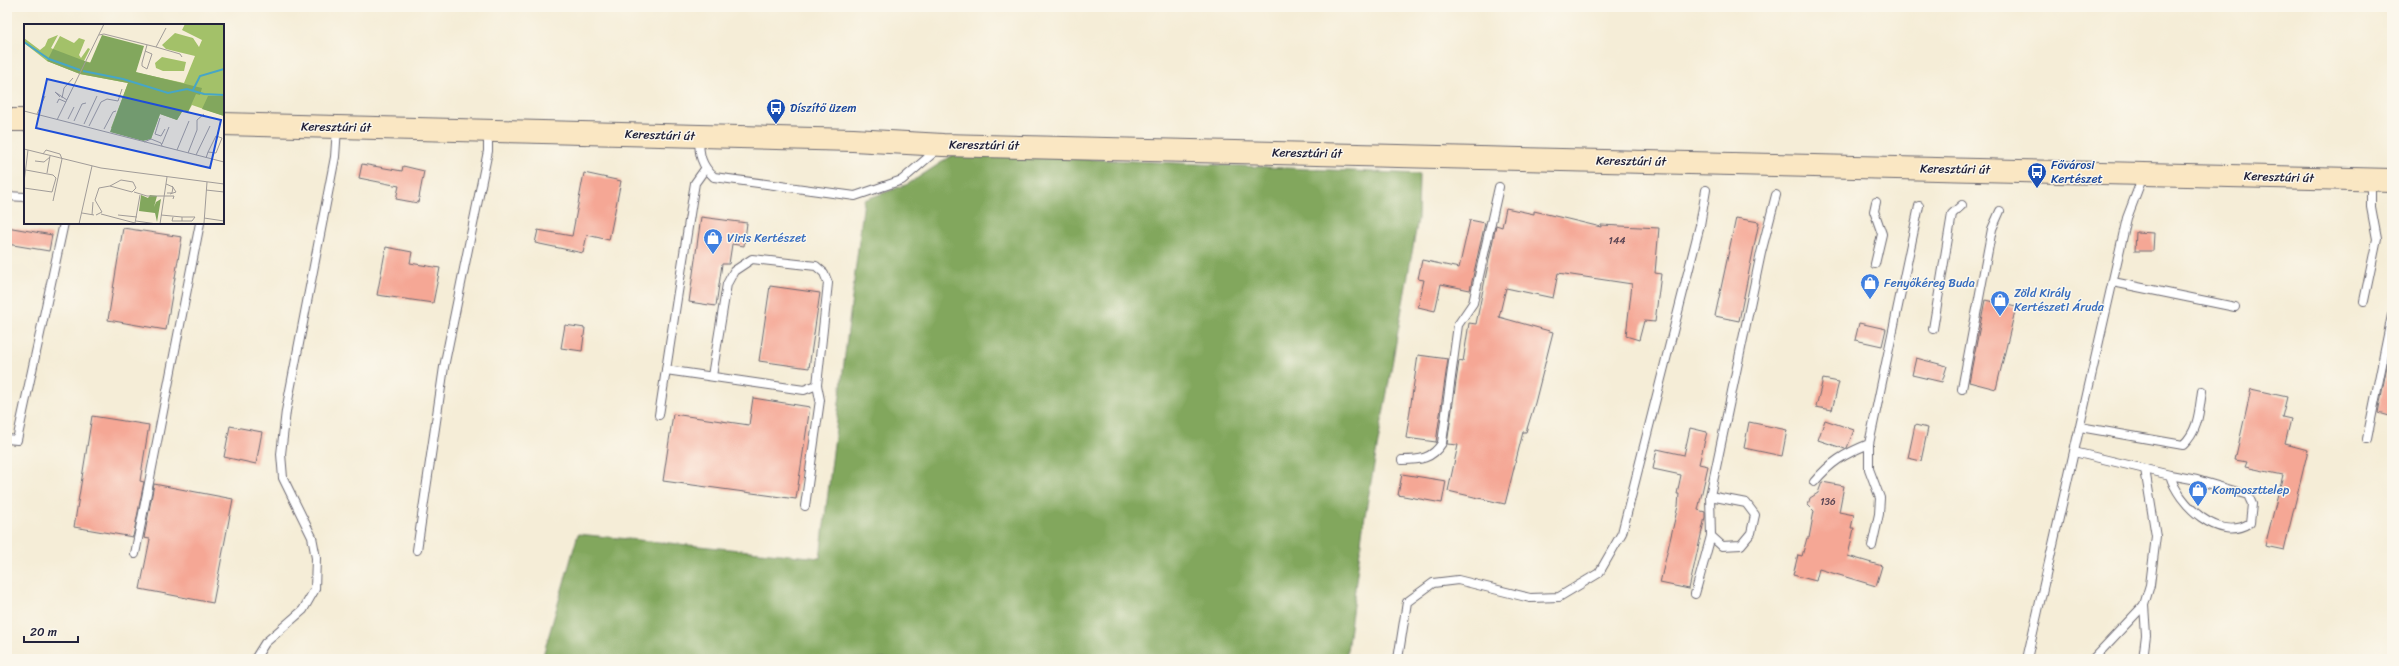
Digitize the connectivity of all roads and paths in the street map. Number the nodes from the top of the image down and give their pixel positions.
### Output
1 (7, 120) edge
2 (24, 120) edge
3 (224, 124) edge
4 (337, 127) junction
5 (488, 130) junction
6 (699, 136) junction
7 (942, 145) junction
8 (705, 169) junction
9 (2144, 172) junction
10 (2382, 179) edge
11 (1499, 187) dead end
12 (1706, 190) dead end
13 (1776, 195) dead end
14 (7, 196) edge
15 (24, 197) edge
16 (1876, 202) dead end
17 (1962, 205) dead end
18 (1919, 206) dead end
19 (2000, 211) dead end
20 (64, 224) edge
21 (200, 224) edge
22 (1875, 264) dead end
23 (2113, 282) junction
24 (2364, 301) dead end
25 (2235, 307) dead end
26 (2392, 315) edge
27 (1933, 329) dead end
28 (666, 370) junction
29 (712, 376) junction
30 (817, 386) junction
31 (1962, 389) dead end
32 (2202, 391) dead end
33 (659, 416) dead end
34 (2080, 426) junction
35 (7, 439) edge
36 (2367, 439) dead end
37 (1869, 444) junction
38 (2074, 452) junction
39 (1402, 460) dead end
40 (2145, 469) junction
41 (2170, 475) junction
42 (1814, 482) dead end
43 (1710, 496) junction
44 (805, 506) dead end
45 (1710, 536) junction
46 (1872, 546) dead end
47 (417, 550) dead end
48 (135, 554) dead end
49 (1696, 594) dead end
50 (2144, 605) junction
51 (255, 659) edge
52 (1398, 659) edge
53 (2026, 659) edge
54 (2093, 659) edge
55 (2143, 659) edge

1 - 2 main road
3 - 4 main road, Keresztúri út
4 - 5 main road, Keresztúri út
4 - 51 lane
5 - 6 main road, Keresztúri út
5 - 47 lane
6 - 7 main road, Keresztúri út
6 - 8 lane
7 - 8 lane
7 - 9 main road, Keresztúri út
8 - 28 lane
9 - 10 main road, Keresztúri út
9 - 23 lane
10 - 24 lane
11 - 39 lane
12 - 52 lane
13 - 43 lane
14 - 15 lane
16 - 22 lane
17 - 27 lane
18 - 37 lane
19 - 31 lane
20 - 35 lane
21 - 48 lane
23 - 25 lane
23 - 34 lane
26 - 36 lane
28 - 29 lane
28 - 33 lane
29 - 30 lane
29 - 30 lane
30 - 44 lane
32 - 34 lane
34 - 38 lane
37 - 42 lane
37 - 46 lane
38 - 40 lane
38 - 53 lane
40 - 41 lane
40 - 50 lane
41 - 41 lane
43 - 45 lane
43 - 45 lane
45 - 49 lane
50 - 54 lane
50 - 55 lane

